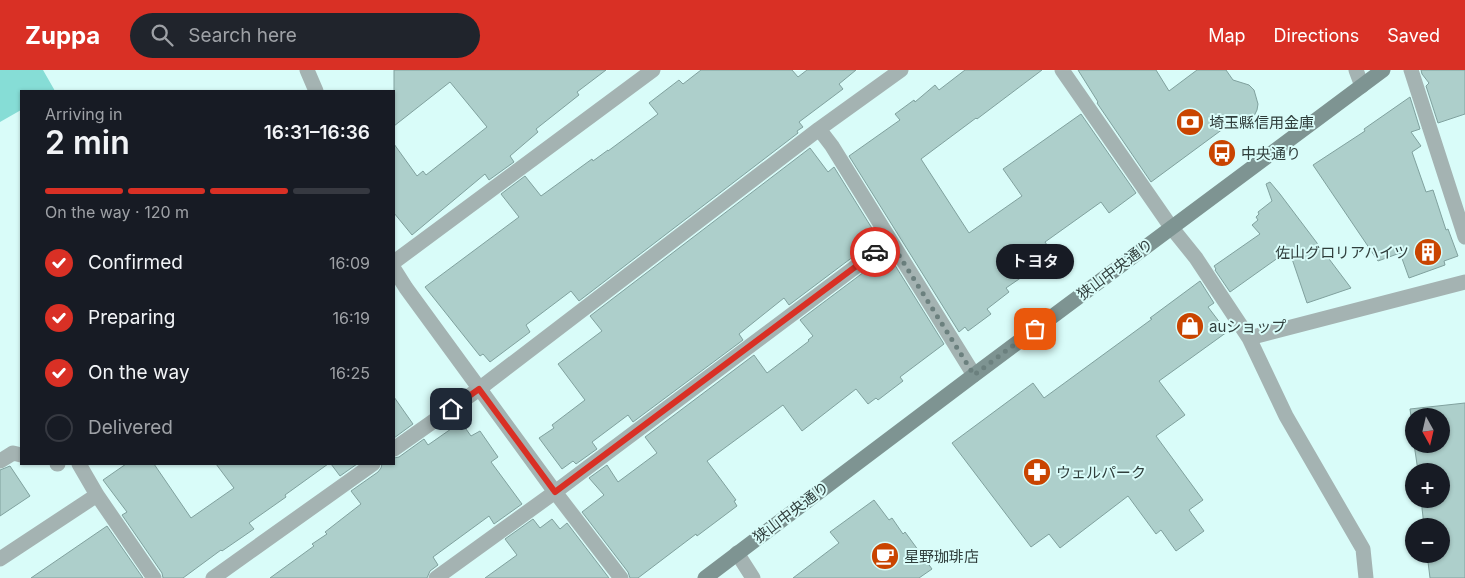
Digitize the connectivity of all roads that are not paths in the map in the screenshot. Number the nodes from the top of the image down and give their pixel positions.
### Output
1 (307, 70) edge
2 (653, 70) edge
3 (901, 70) edge
4 (1062, 70) edge
5 (1356, 70) edge
6 (1383, 70) edge
7 (1411, 70) edge
8 (1362, 86) junction
9 (316, 90) edge
10 (819, 129) junction
11 (1171, 227) junction
12 (1465, 237) edge
13 (890, 241) junction
14 (395, 261) edge
15 (395, 271) edge
16 (1465, 282) edge
17 (1249, 338) junction
18 (974, 375) junction
19 (479, 389) junction
20 (395, 448) edge
21 (20, 455) edge
22 (0, 461) edge
23 (80, 465) edge
24 (373, 465) edge
25 (555, 492) junction
26 (97, 495) junction
27 (737, 553) junction
28 (0, 559) edge
29 (154, 578) edge
30 (213, 578) edge
31 (436, 578) edge
32 (621, 578) edge
33 (705, 578) edge
34 (753, 578) edge
35 (1366, 578) edge

1 - 9 street
2 - 14 street
3 - 10 street
4 - 11 street
5 - 8 street
6 - 8 street, 狭山中央通り
7 - 12 street
8 - 11 street, 狭山中央通り
10 - 13 street
10 - 19 street
11 - 17 street
11 - 18 street, 狭山中央通り
13 - 18 street
13 - 25 street
15 - 19 street
16 - 17 street
17 - 35 street
18 - 27 street, 狭山中央通り
19 - 20 street
19 - 25 street
21 - 22 street
23 - 26 street
24 - 30 street
25 - 31 street
25 - 32 street
26 - 28 street
26 - 29 street
27 - 33 street, 狭山中央通り
27 - 34 street

